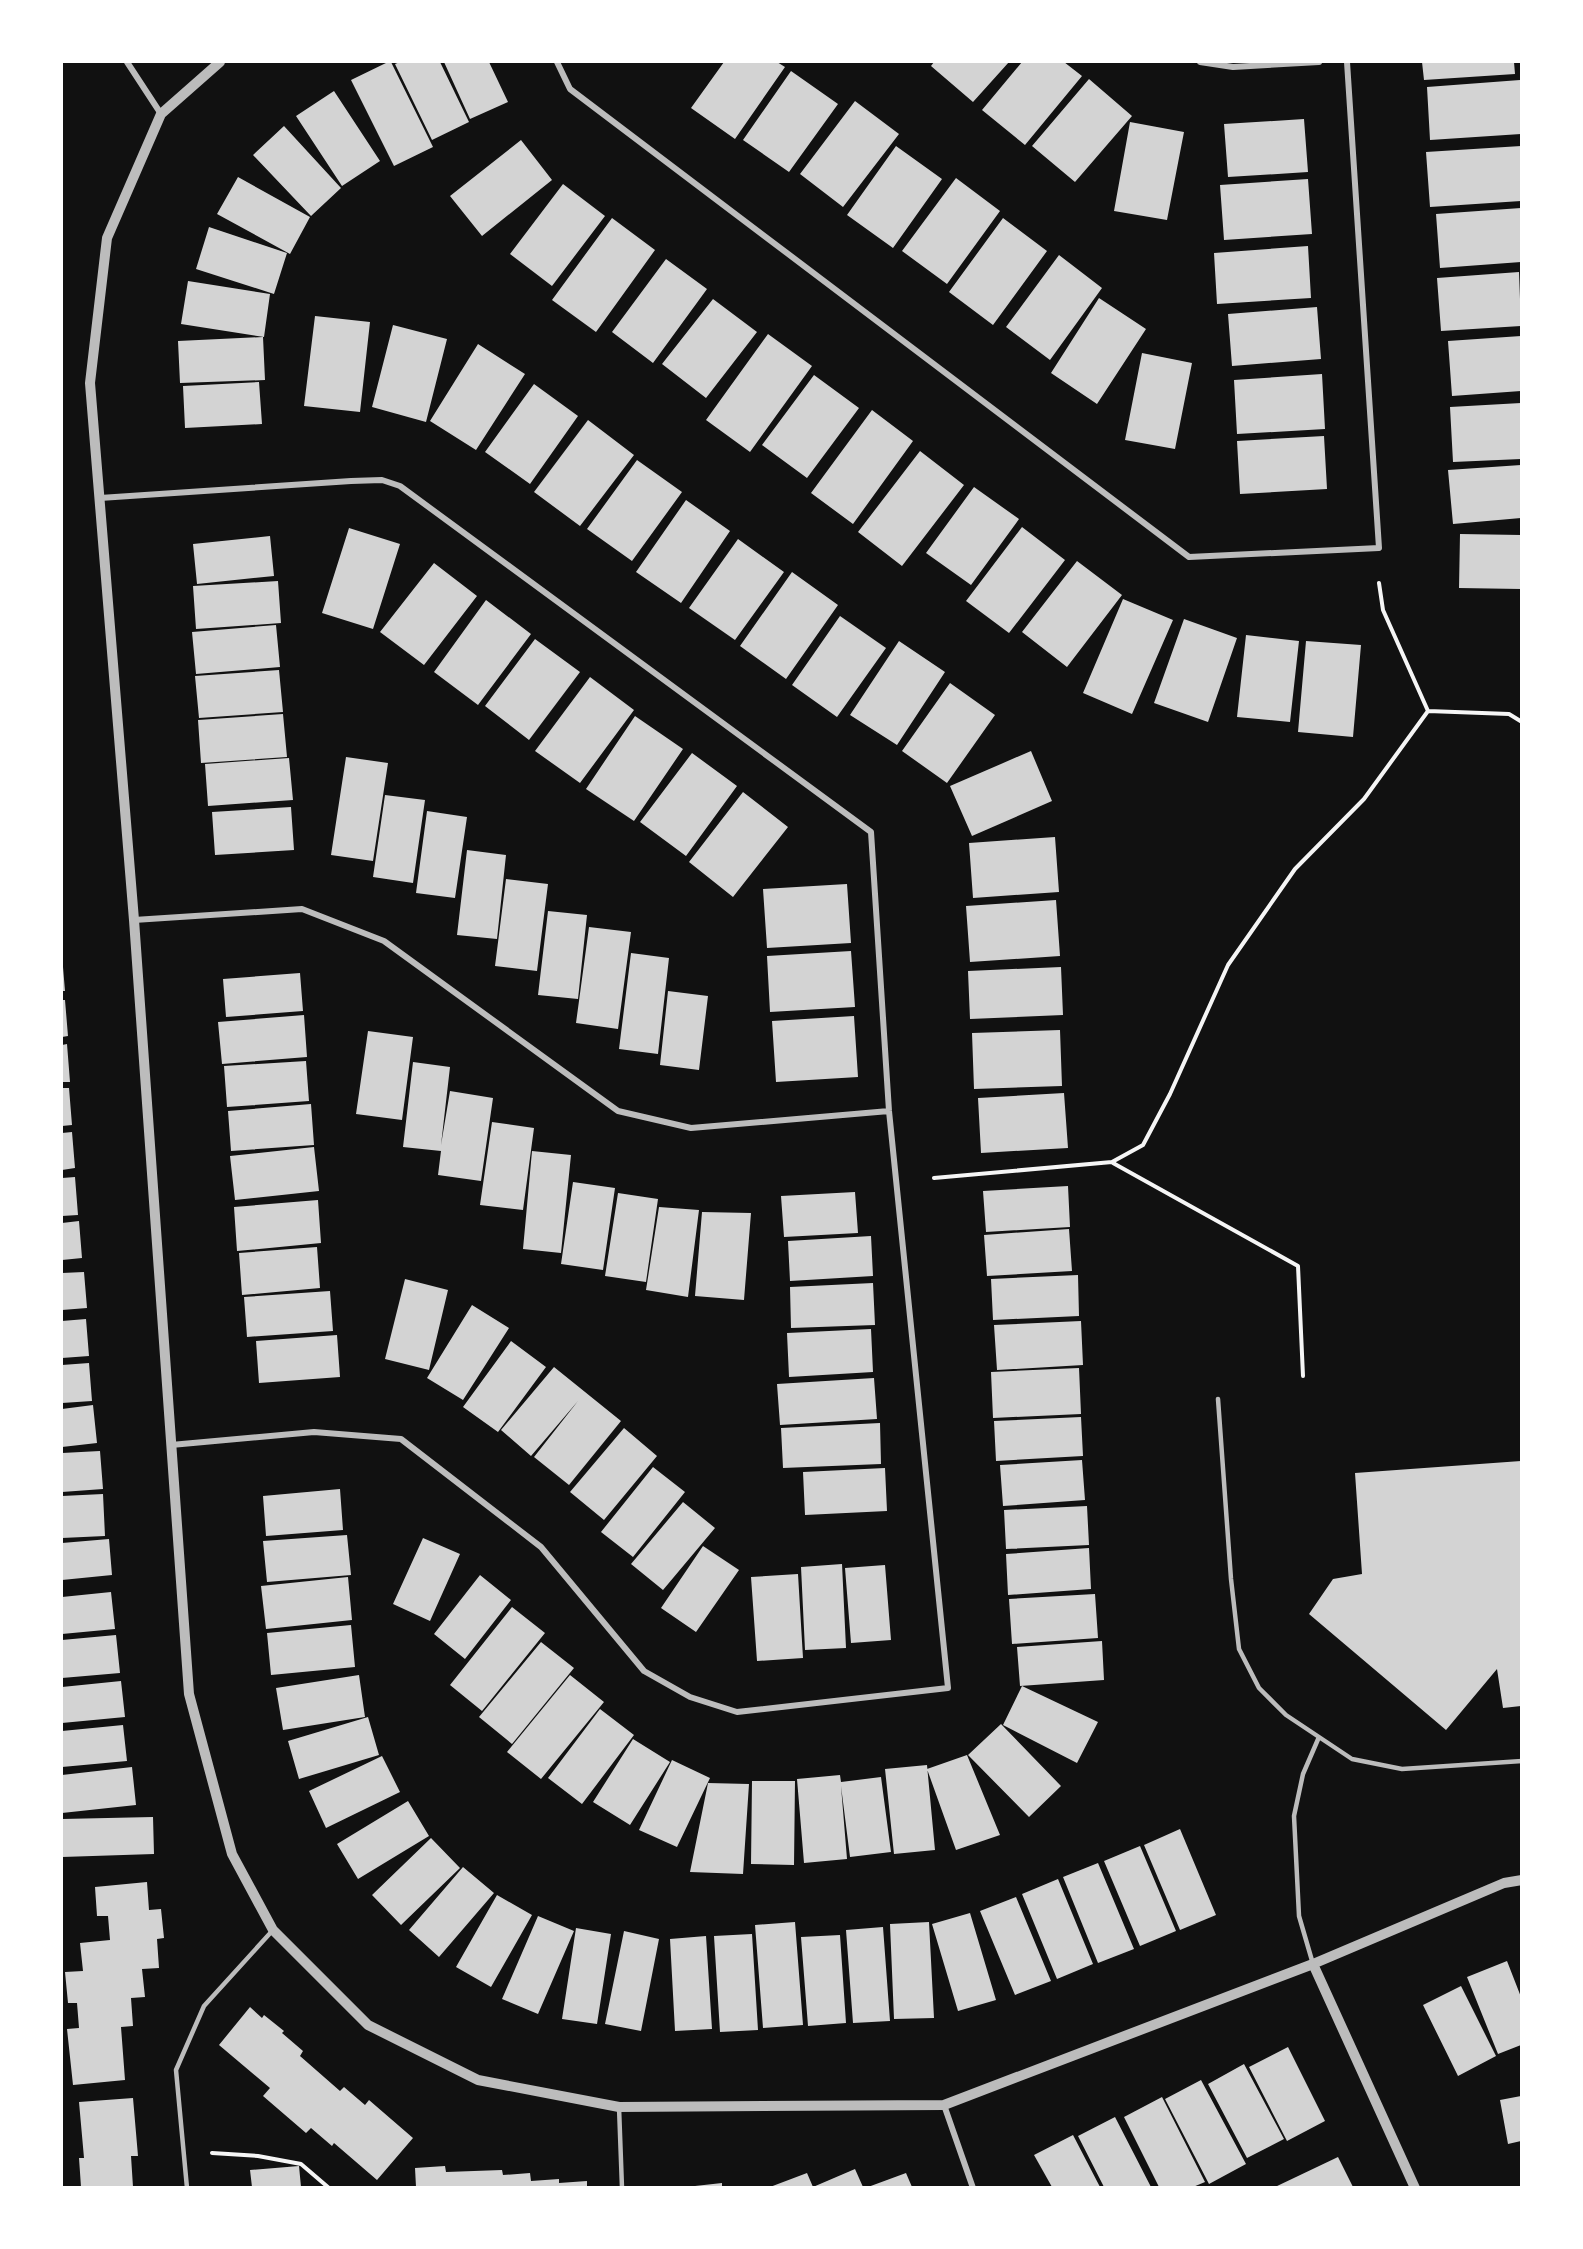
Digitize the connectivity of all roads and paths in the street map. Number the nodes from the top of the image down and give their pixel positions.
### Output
1 (127, 62) edge
2 (220, 62) edge
3 (557, 62) edge
4 (1200, 62) edge
5 (1318, 62) edge
6 (1347, 62) edge
7 (161, 114) junction
8 (99, 498) junction
9 (1379, 583) dead end
10 (1428, 711) junction
11 (1521, 722) edge
12 (134, 920) junction
13 (889, 1111) junction
14 (1112, 1162) junction
15 (934, 1178) dead end
16 (1303, 1376) dead end
17 (1218, 1399) dead end
18 (171, 1445) junction
19 (1319, 1737) junction
20 (1521, 1761) edge
21 (1521, 1880) edge
22 (273, 1930) junction
23 (1313, 1964) junction
24 (944, 2105) junction
25 (619, 2107) junction
26 (212, 2153) dead end
27 (187, 2187) edge
28 (329, 2187) edge
29 (622, 2187) edge
30 (973, 2187) edge
31 (1415, 2187) edge

1 - 7 street
2 - 7 street
3 - 6 street
4 - 5 street
7 - 8 street
8 - 12 street
8 - 13 street
9 - 10 path
10 - 11 path
10 - 14 path
12 - 13 street
12 - 18 street
13 - 18 street
14 - 15 path
14 - 16 path
17 - 19 lane
18 - 22 street
19 - 20 lane
19 - 23 lane
21 - 23 street
22 - 25 street
22 - 27 lane
23 - 24 street
23 - 31 street
24 - 25 street
24 - 30 street
25 - 29 lane
26 - 28 path

